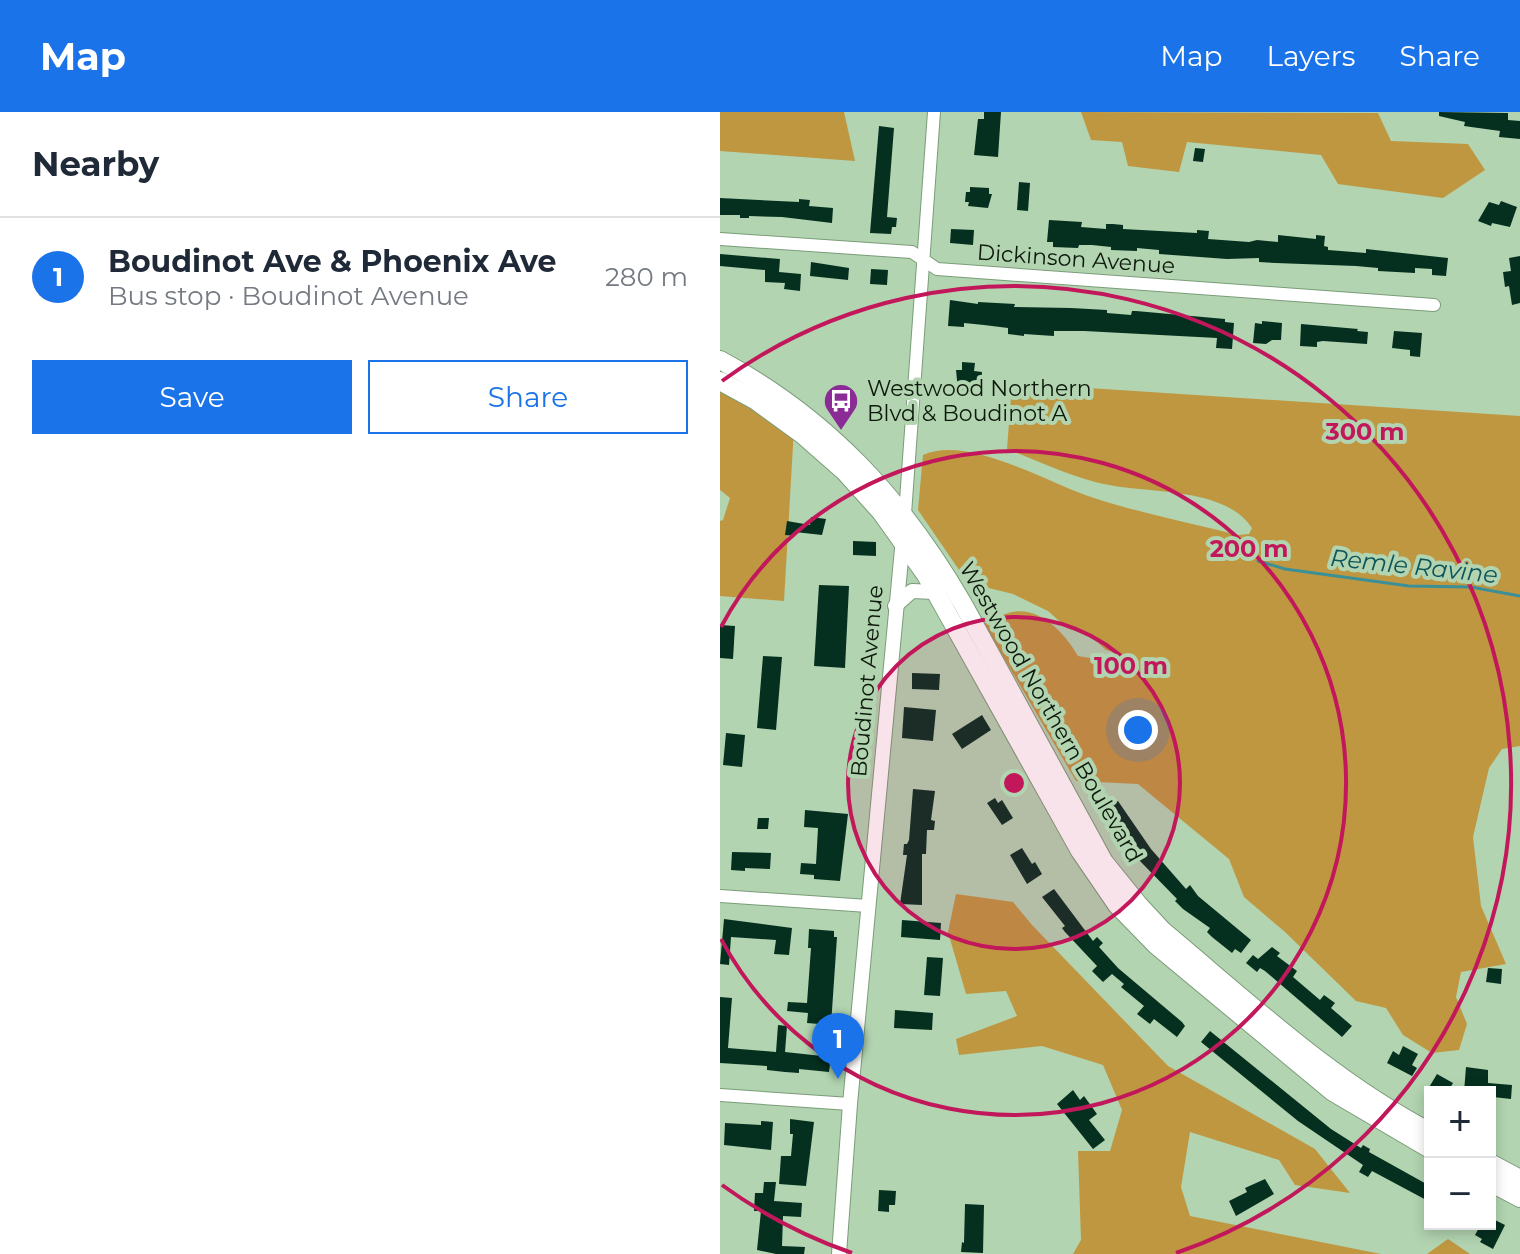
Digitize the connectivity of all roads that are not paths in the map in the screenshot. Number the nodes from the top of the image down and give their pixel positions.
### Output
1 (934, 112) edge
2 (720, 239) edge
3 (923, 259) junction
4 (1434, 305) dead end
5 (720, 360) edge
6 (720, 381) edge
7 (905, 514) junction
8 (902, 542) junction
9 (935, 592) junction
10 (895, 606) junction
11 (1046, 774) junction
12 (720, 896) edge
13 (868, 906) junction
14 (720, 1095) edge
15 (850, 1104) junction
16 (1424, 1129) edge
17 (1424, 1145) edge
18 (1496, 1166) edge
19 (1520, 1179) edge
20 (1496, 1185) edge
21 (1520, 1198) edge
22 (839, 1254) edge

1 - 3 street, Boudinot Avenue
2 - 3 street, Dickinson Avenue
3 - 4 street, Dickinson Avenue
3 - 7 street, Boudinot Avenue
5 - 7 main road, Westwood Northern Boulevard
6 - 8 main road, Westwood Northern Boulevard
7 - 8 street, Boudinot Avenue
7 - 11 main road, Westwood Northern Boulevard
8 - 9 main road, Westwood Northern Boulevard
8 - 10 street, Boudinot Avenue
9 - 10 street
9 - 11 main road, Westwood Northern Boulevard
10 - 13 street, Boudinot Avenue
11 - 16 main road, Westwood Northern Boulevard
11 - 17 main road, Westwood Northern Boulevard
12 - 13 street
13 - 15 street, Boudinot Avenue
14 - 15 street
15 - 22 street, Boudinot Avenue
18 - 19 main road
20 - 21 main road

